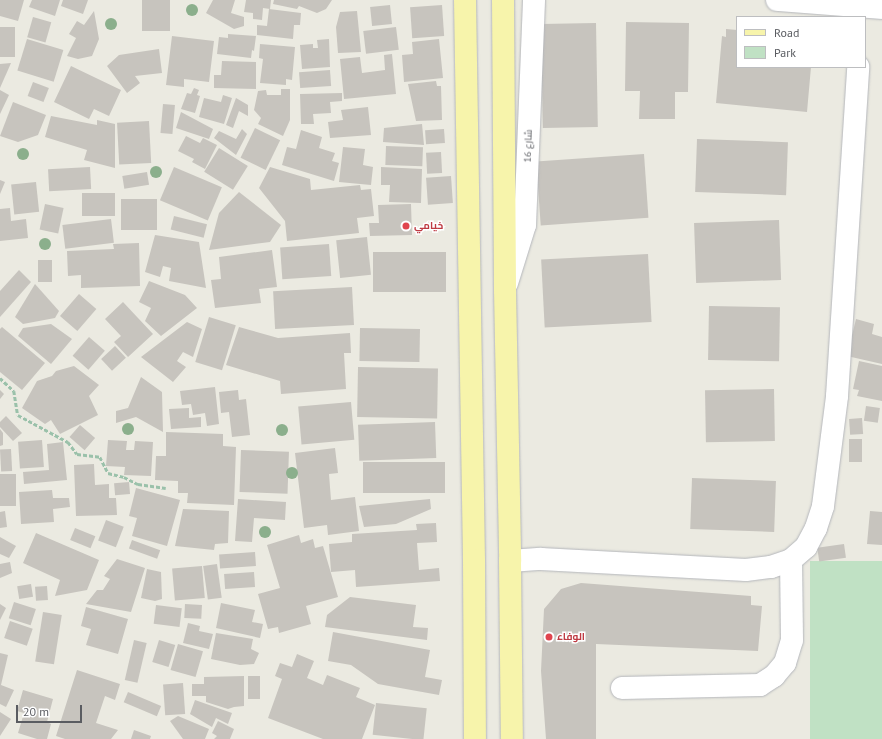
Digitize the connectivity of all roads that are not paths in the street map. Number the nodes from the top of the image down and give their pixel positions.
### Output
1 (465, 0) edge
2 (503, 0) edge
3 (534, 0) edge
4 (777, 0) edge
5 (868, 11) edge
6 (858, 68) edge
7 (505, 290) junction
8 (791, 560) junction
9 (510, 561) junction
10 (622, 688) dead end
11 (475, 739) edge
12 (512, 739) edge

1 - 11 main road
2 - 7 main road
3 - 7 street, شارع 16
4 - 5 street
6 - 8 street
7 - 9 main road
8 - 9 street
8 - 10 street
9 - 12 main road

